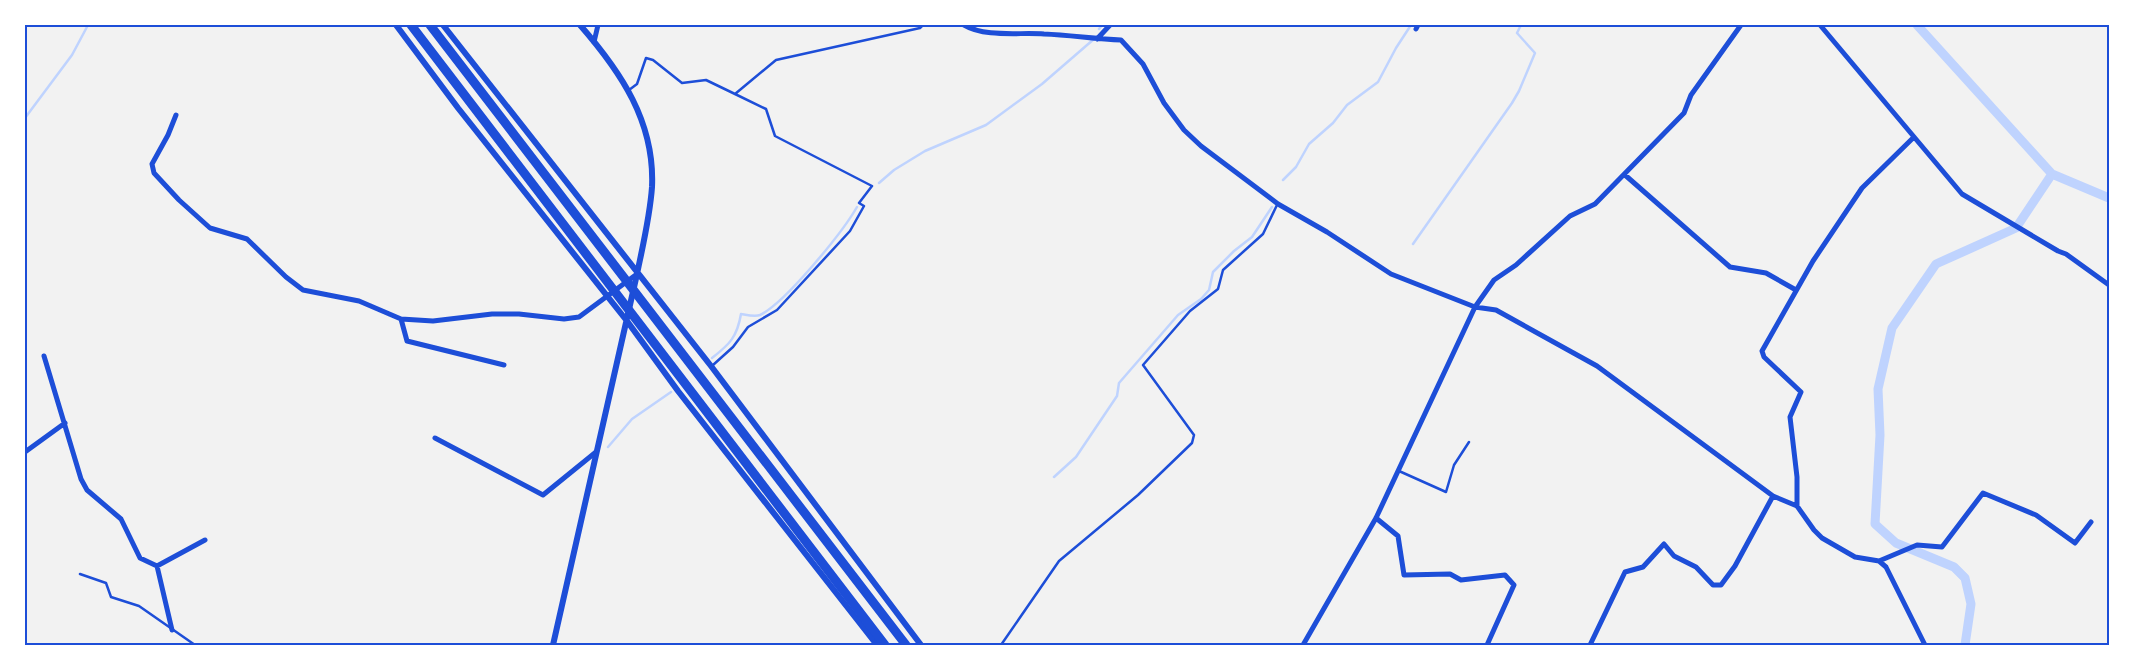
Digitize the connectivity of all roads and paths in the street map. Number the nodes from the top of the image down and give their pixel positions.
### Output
1 (396, 25) edge
2 (411, 25) edge
3 (430, 25) edge
4 (443, 25) edge
5 (580, 25) edge
6 (598, 25) edge
7 (922, 25) edge
8 (964, 25) edge
9 (1110, 25) edge
10 (1741, 25) edge
11 (1820, 25) edge
12 (1097, 39) junction
13 (594, 42) junction
14 (629, 90) junction
15 (736, 94) junction
16 (176, 115) dead end
17 (1914, 138) junction
18 (1625, 175) junction
19 (1278, 204) junction
20 (637, 274) junction
21 (2109, 285) edge
22 (1796, 290) junction
23 (608, 297) junction
24 (1475, 307) junction
25 (401, 319) junction
26 (626, 321) junction
27 (44, 356) dead end
28 (504, 365) dead end
29 (711, 366) junction
30 (65, 423) junction
31 (435, 438) dead end
32 (1469, 442) dead end
33 (25, 452) edge
34 (596, 452) junction
35 (1399, 471) junction
36 (1773, 496) junction
37 (1797, 506) junction
38 (1376, 518) junction
39 (2091, 522) dead end
40 (205, 540) dead end
41 (1879, 561) junction
42 (157, 566) junction
43 (80, 574) dead end
44 (172, 630) junction
45 (195, 645) edge
46 (553, 645) edge
47 (876, 645) edge
48 (885, 645) edge
49 (906, 645) edge
50 (921, 645) edge
51 (1001, 645) edge
52 (1303, 645) edge
53 (1487, 645) edge
54 (1590, 645) edge
55 (1925, 645) edge

1 - 23 street
2 - 48 highway
3 - 49 highway
4 - 20 street
5 - 13 street
6 - 13 street
7 - 15 lane
8 - 12 street
9 - 12 street
10 - 18 street
11 - 17 street
12 - 19 street
13 - 14 street
14 - 15 lane
14 - 20 street
15 - 29 lane
16 - 25 street
17 - 21 street
17 - 22 street
18 - 22 street
18 - 24 street
19 - 24 street
19 - 51 lane
20 - 23 street
20 - 26 street
20 - 29 street
22 - 37 street
23 - 25 street
23 - 26 street
24 - 35 street
24 - 36 street
25 - 28 street
26 - 34 street
26 - 47 street
27 - 30 street
29 - 50 street
30 - 33 street
30 - 42 street
31 - 34 street
32 - 35 lane
34 - 46 street
35 - 38 street
36 - 37 street
36 - 54 street
37 - 41 street
38 - 52 street
38 - 53 street
39 - 41 street
40 - 42 street
41 - 55 street
42 - 44 street
43 - 44 lane
44 - 45 lane

